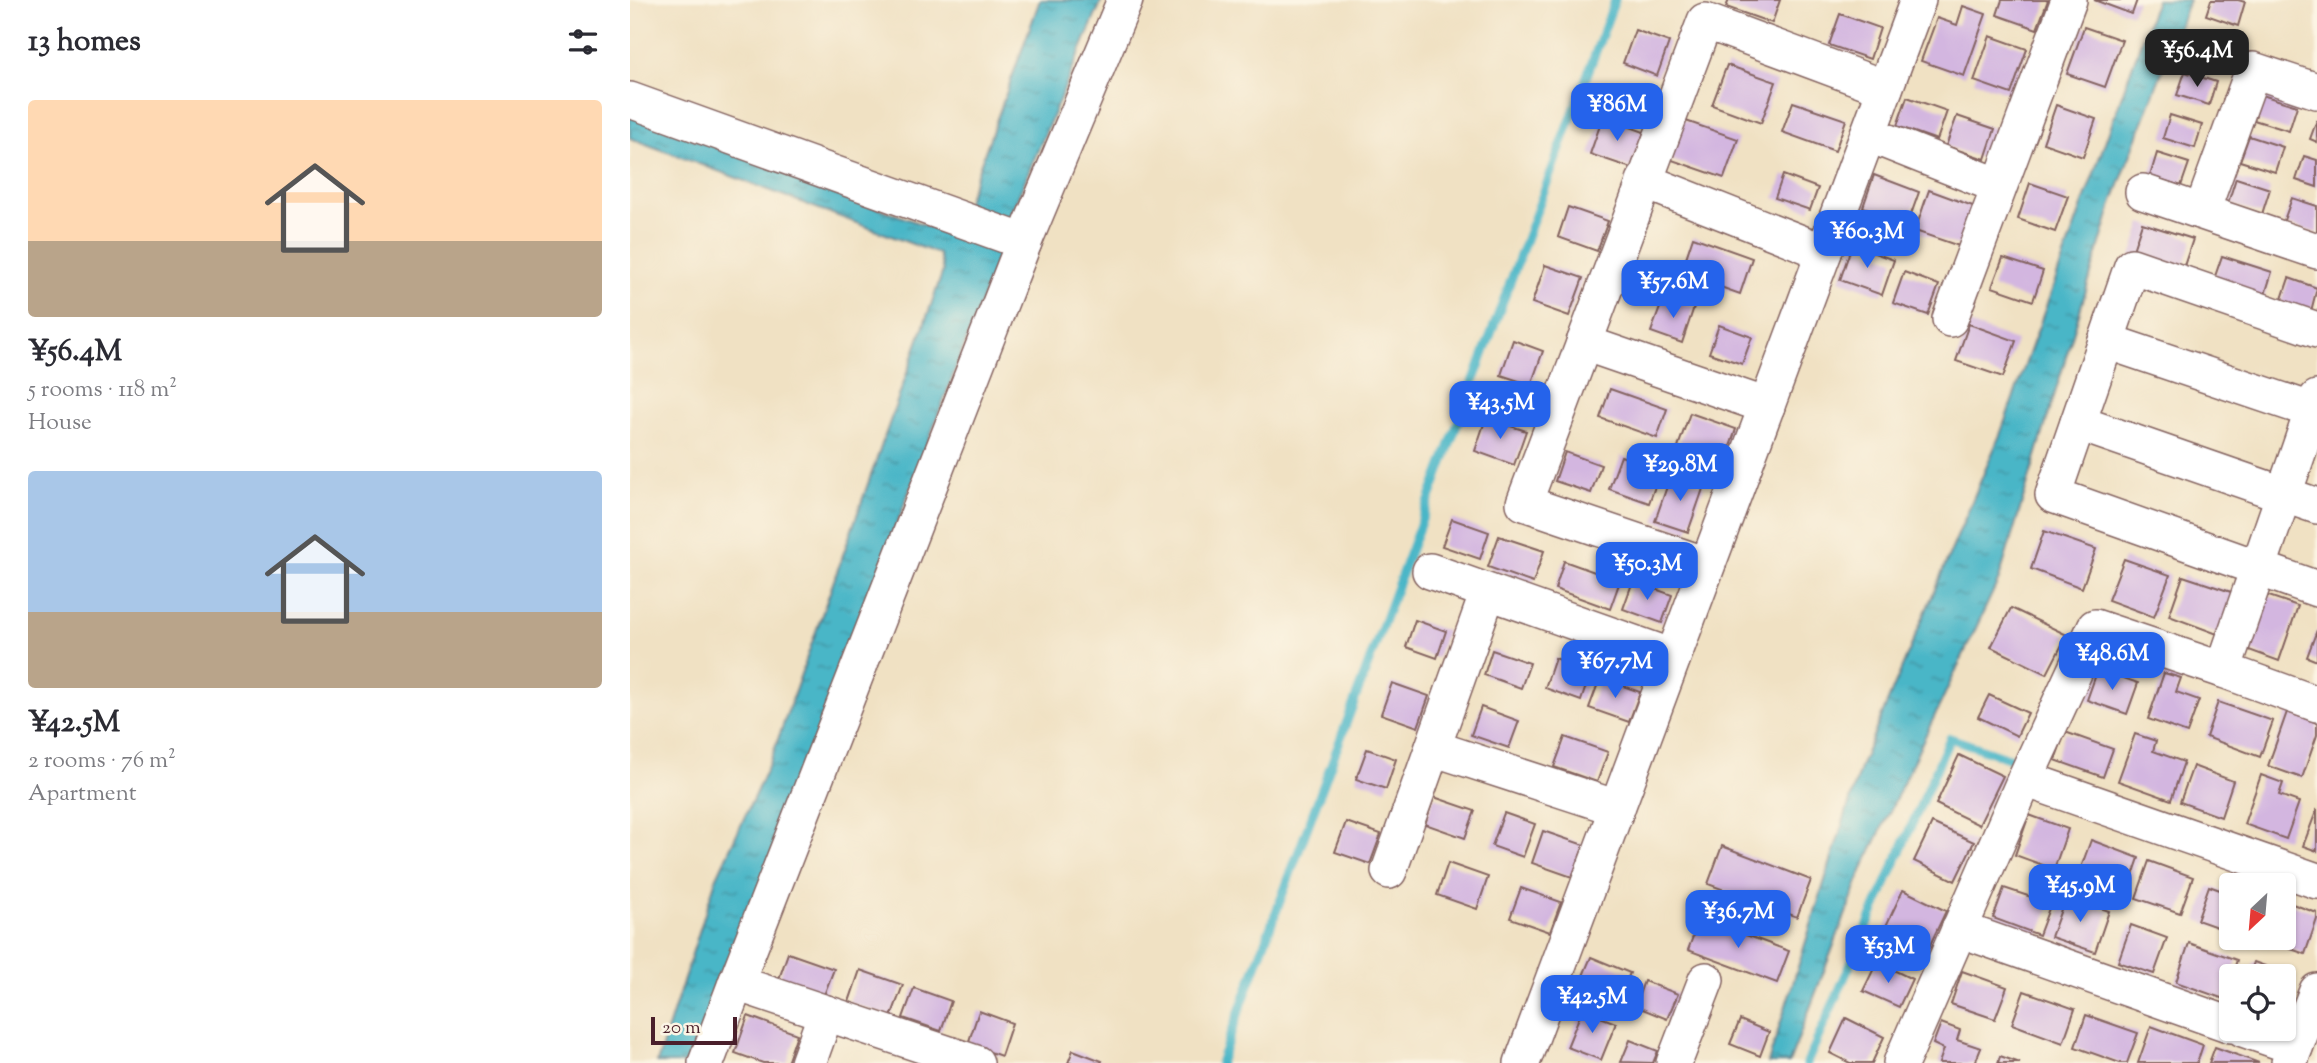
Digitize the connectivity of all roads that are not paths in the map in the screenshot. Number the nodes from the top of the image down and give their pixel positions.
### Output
1 (1125, 0) edge
2 (1918, 0) edge
3 (2069, 0) edge
4 (1885, 88) junction
5 (2317, 91) edge
6 (630, 100) edge
7 (1868, 134) junction
8 (1644, 181) junction
9 (1999, 186) junction
10 (2143, 192) dead end
11 (2202, 211) junction
12 (1024, 242) junction
13 (2317, 251) edge
14 (1824, 252) junction
15 (1950, 319) dead end
16 (2317, 330) edge
17 (2106, 341) junction
18 (1584, 343) junction
19 (1766, 406) junction
20 (2316, 407) edge
21 (2078, 423) junction
22 (2284, 495) junction
23 (2317, 506) edge
24 (1707, 565) junction
25 (2259, 569) junction
26 (1430, 571) dead end
27 (2317, 589) edge
28 (1488, 592) junction
29 (1673, 657) junction
30 (2223, 670) junction
31 (2317, 704) edge
32 (1433, 748) junction
33 (2029, 769) junction
34 (1616, 808) junction
35 (1389, 871) dead end
36 (2317, 881) edge
37 (1959, 929) junction
38 (1706, 981) dead end
39 (736, 982) junction
40 (2317, 991) edge
41 (826, 1013) junction
42 (2219, 1021) edge
43 (2266, 1041) edge
44 (2292, 1055) edge
45 (966, 1061) edge
46 (706, 1063) edge
47 (808, 1063) edge
48 (1521, 1063) edge
49 (1674, 1063) edge
50 (1901, 1063) edge

1 - 12 street
2 - 4 street
3 - 9 street
4 - 7 street
4 - 8 street
5 - 11 street
6 - 12 street
7 - 9 street
7 - 14 street
8 - 14 street
8 - 18 street
9 - 15 street
10 - 11 street
11 - 13 street
12 - 39 street
14 - 19 street
16 - 17 street
17 - 20 street
17 - 21 street
18 - 19 street
18 - 24 street
19 - 24 street
20 - 22 street
21 - 22 street
21 - 25 street
22 - 23 street
22 - 25 street
24 - 29 street
25 - 27 street
25 - 30 street
26 - 28 street
28 - 29 street
28 - 32 street
29 - 34 street
30 - 31 street
30 - 33 street
32 - 34 street
32 - 35 street
33 - 36 street
33 - 37 street
34 - 48 street
37 - 42 street
37 - 50 street
38 - 49 street
39 - 41 street
39 - 46 street
40 - 44 street
41 - 45 street
41 - 47 street
43 - 44 street

